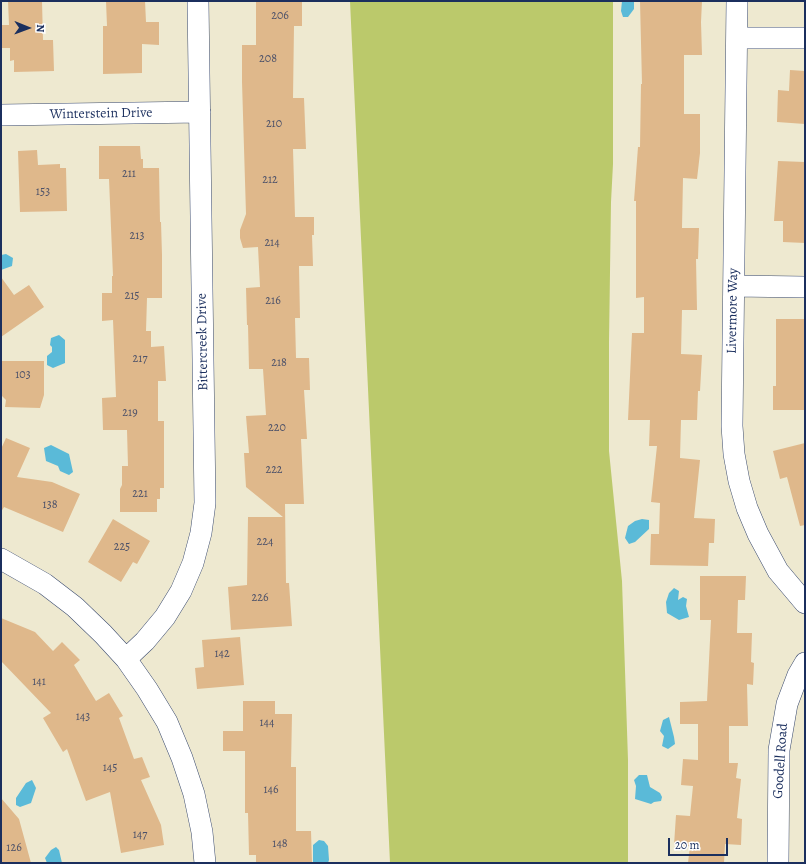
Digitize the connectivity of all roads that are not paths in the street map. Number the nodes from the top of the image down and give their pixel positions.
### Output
1 (198, 1) edge
2 (737, 1) edge
3 (737, 38) junction
4 (805, 38) edge
5 (200, 112) junction
6 (1, 115) edge
7 (734, 286) junction
8 (805, 287) edge
9 (1, 559) edge
10 (805, 603) edge
11 (126, 659) junction
12 (805, 663) edge
13 (205, 863) edge
14 (778, 863) edge

1 - 5 street, Bittercreek Drive
2 - 3 street, Livermore Way
3 - 4 street
3 - 7 street, Livermore Way
5 - 6 street, Winterstein Drive
5 - 11 street, Bittercreek Drive
7 - 8 street
7 - 10 street, Livermore Way
9 - 11 street
11 - 13 street
12 - 14 street, Goodell Road

